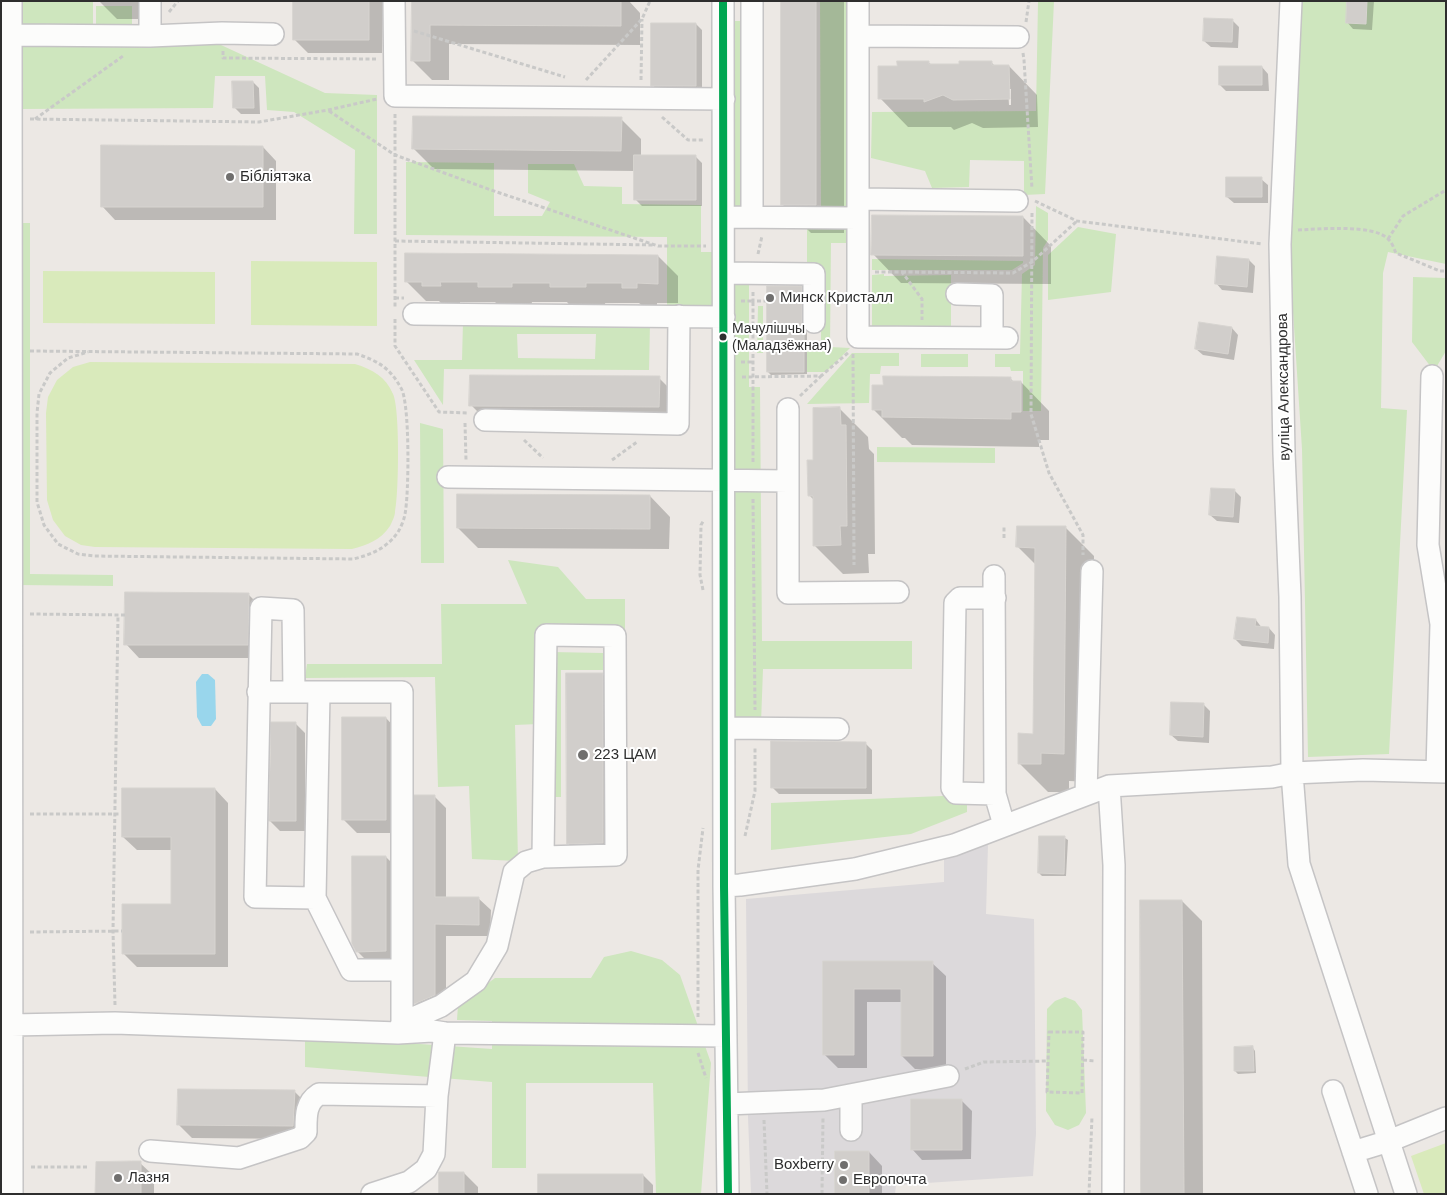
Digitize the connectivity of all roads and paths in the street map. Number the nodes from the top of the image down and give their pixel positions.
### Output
1 (11, 1) edge
2 (150, 1) edge
3 (178, 1) edge
4 (394, 1) edge
5 (650, 1) edge
6 (723, 1) edge
7 (752, 1) edge
8 (858, 1) edge
9 (1291, 1) edge
10 (642, 19) junction
11 (222, 33) junction
12 (273, 34) dead end
13 (11, 35) junction
14 (150, 36) junction
15 (858, 36) junction
16 (1018, 37) joint
17 (395, 60) junction
18 (395, 96) junction
19 (569, 97) junction
20 (641, 98) junction
21 (724, 99) junction
22 (328, 110) junction
23 (11, 119) junction
24 (35, 119) junction
25 (395, 155) junction
26 (1446, 190) edge
27 (1024, 200) junction
28 (858, 209) junction
29 (724, 217) junction
30 (752, 217) junction
31 (1077, 221) junction
32 (1280, 237) junction
33 (1388, 239) junction
34 (395, 241) junction
35 (658, 246) junction
36 (711, 246) dead end
37 (1032, 262) junction
38 (1446, 271) edge
39 (858, 272) junction
40 (902, 272) junction
41 (724, 273) junction
42 (957, 294) dead end
43 (753, 301) dead end
44 (401, 313) junction
45 (679, 316) junction
46 (724, 317) junction
47 (814, 322) dead end
48 (922, 338) junction
49 (11, 350) junction
50 (88, 352) junction
51 (821, 376) junction
52 (1432, 376) dead end
53 (753, 378) junction
54 (788, 408) joint
55 (1031, 414) dead end
56 (485, 420) dead end
57 (457, 477) joint
58 (725, 479) junction
59 (753, 480) junction
60 (788, 481) junction
61 (1004, 525) dead end
62 (1004, 538) dead end
63 (854, 565) dead end
64 (1092, 571) dead end
65 (994, 576) dead end
66 (898, 592) dead end
67 (995, 598) junction
68 (754, 604) dead end
69 (12, 614) junction
70 (118, 615) junction
71 (124, 615) dead end
72 (1443, 621) edge
73 (258, 692) junction
74 (294, 692) junction
75 (319, 693) junction
76 (725, 728) junction
77 (838, 729) dead end
78 (1442, 772) edge
79 (1292, 773) junction
80 (1110, 786) junction
81 (995, 794) junction
82 (1086, 794) junction
83 (12, 814) junction
84 (121, 814) dead end
85 (114, 815) junction
86 (1004, 825) junction
87 (543, 857) junction
88 (724, 886) junction
89 (315, 898) junction
90 (113, 931) junction
91 (122, 931) dead end
92 (11, 932) junction
93 (402, 970) junction
94 (115, 1023) junction
95 (11, 1025) junction
96 (400, 1028) junction
97 (445, 1033) junction
98 (726, 1036) junction
99 (1083, 1060) junction
100 (1048, 1061) junction
101 (1094, 1070) dead end
102 (948, 1076) joint
103 (1333, 1091) dead end
104 (437, 1096) junction
105 (851, 1096) junction
106 (824, 1100) junction
107 (764, 1102) junction
108 (727, 1104) junction
109 (1092, 1108) dead end
110 (1446, 1118) edge
111 (851, 1130) dead end
112 (1390, 1141) junction
113 (150, 1151) dead end
114 (1353, 1152) junction
115 (23, 1167) dead end
116 (87, 1167) dead end
117 (12, 1194) edge
118 (372, 1194) edge
119 (728, 1194) edge
120 (767, 1194) edge
121 (822, 1194) edge
122 (1089, 1194) edge
123 (1113, 1194) edge
124 (1367, 1194) edge
125 (1406, 1194) edge

1 - 13 street
2 - 14 street
3 - 14 path
4 - 17 street
5 - 10 path
6 - 21 street
7 - 30 street
8 - 15 street
9 - 32 street, вуліца Александрова
10 - 19 path
10 - 20 path
11 - 12 street
11 - 14 street
11 - 17 path
13 - 14 street
13 - 23 street
14 - 24 path
15 - 16 street
15 - 28 street
16 - 27 path
17 - 18 street
18 - 19 street
18 - 22 path
18 - 25 path
19 - 20 street
20 - 21 street
21 - 29 street
22 - 24 path
22 - 25 path
23 - 24 path
23 - 49 street
25 - 34 path
25 - 35 path
26 - 33 path
27 - 28 street
27 - 31 path
27 - 37 path
28 - 30 street
28 - 39 street
29 - 30 street
29 - 41 street
31 - 32 path
31 - 37 path
32 - 33 path
32 - 79 street, вуліца Александрова
33 - 38 path
34 - 35 path
34 - 44 path
35 - 36 path
37 - 40 path
37 - 55 path
39 - 40 path
39 - 48 street
40 - 48 path
41 - 46 street
41 - 47 street
42 - 48 street
43 - 53 path
44 - 45 street
44 - 57 path
45 - 46 street
45 - 56 street
46 - 58 street
49 - 50 path
49 - 69 street
50 - 50 path
51 - 53 path
51 - 54 path
51 - 63 path
52 - 72 street
53 - 59 path
54 - 60 street
57 - 58 street
58 - 59 street
58 - 76 street
59 - 60 street
59 - 68 path
60 - 66 street
61 - 62 path
64 - 82 street
65 - 67 street
67 - 81 street
67 - 81 street
69 - 70 path
69 - 83 street
70 - 71 path
70 - 85 path
72 - 78 street
73 - 74 street
73 - 74 street
73 - 89 street
74 - 75 street
75 - 89 street
75 - 93 street
76 - 77 street
76 - 88 street
78 - 79 street
79 - 80 street
79 - 112 street, вуліца Александрова
80 - 82 street
80 - 123 street
81 - 86 street
82 - 86 street
83 - 85 path
83 - 92 street
84 - 85 path
85 - 90 path
86 - 88 street
87 - 87 street
87 - 96 street
88 - 98 street
89 - 93 street
90 - 91 path
90 - 92 path
90 - 94 path
92 - 95 street
93 - 96 street
94 - 95 street
94 - 96 street
95 - 117 street
96 - 97 street
97 - 98 street
97 - 104 street
98 - 108 street
99 - 100 path
99 - 100 path
99 - 101 path
100 - 102 path
102 - 105 street
103 - 114 street
104 - 113 street
104 - 118 street
105 - 106 street
105 - 111 street
106 - 107 street
106 - 121 path
107 - 108 street
107 - 120 path
108 - 119 street
109 - 122 path
110 - 112 street
112 - 114 street
112 - 125 street, вуліца Александрова
114 - 124 street
115 - 116 path

